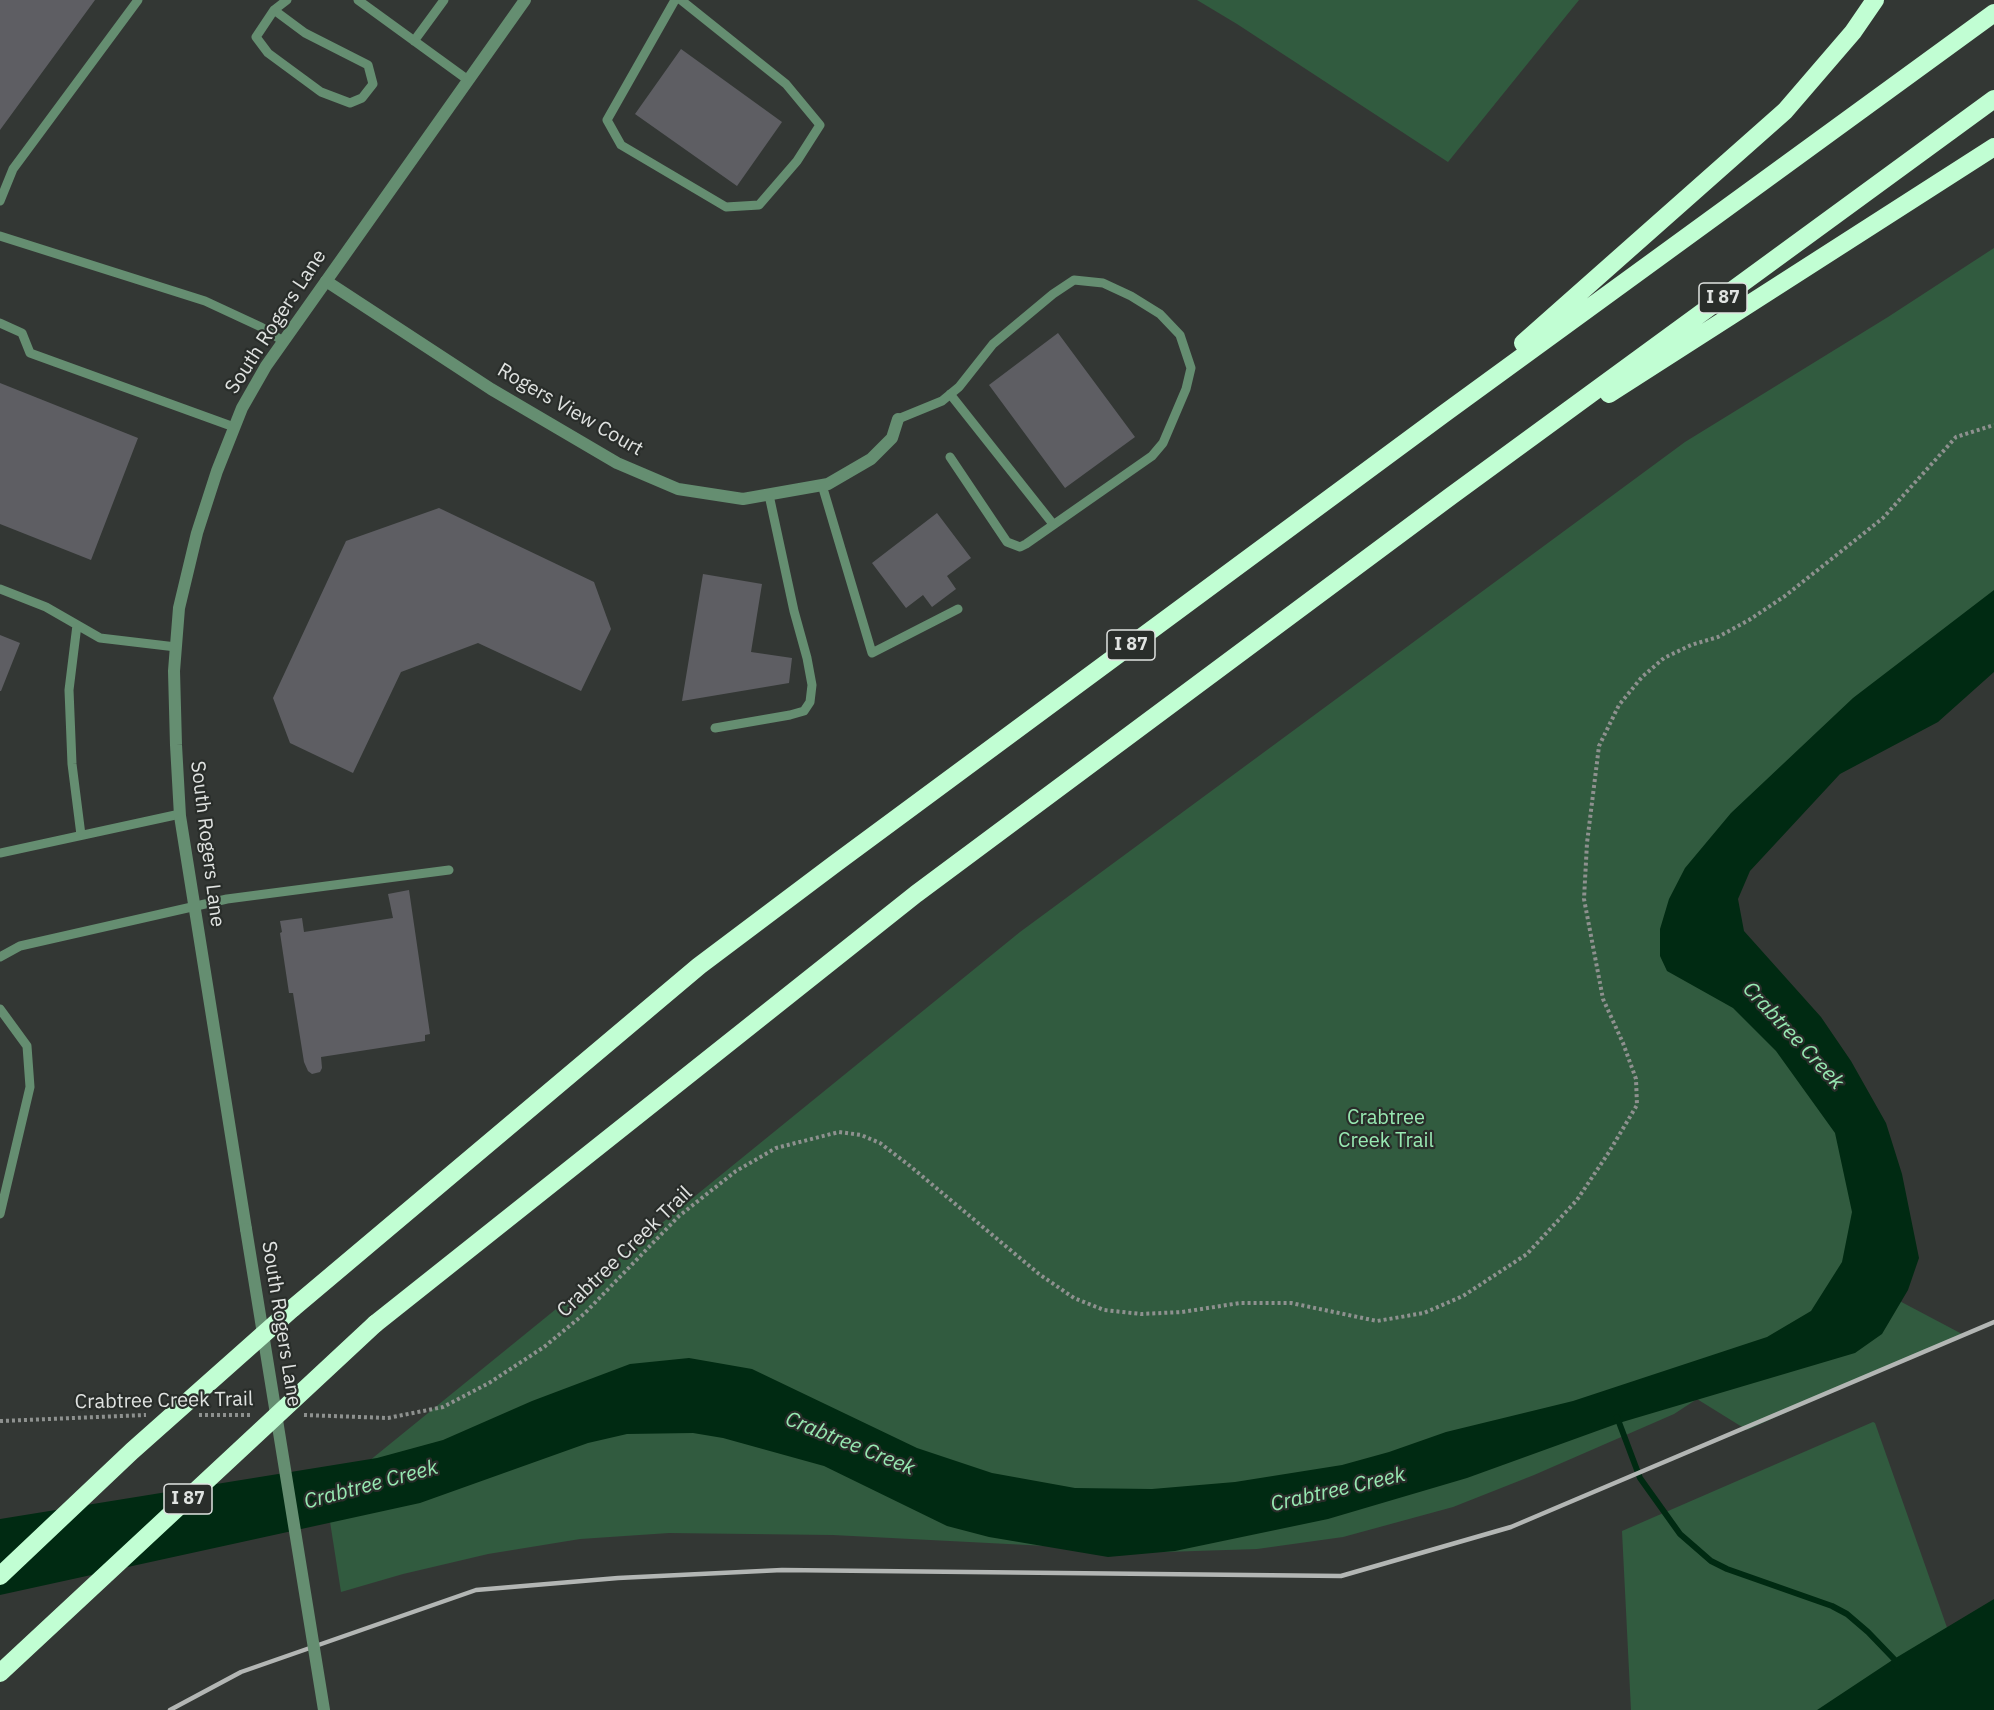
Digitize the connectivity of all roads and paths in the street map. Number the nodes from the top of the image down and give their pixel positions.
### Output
1 (138, 0) edge
2 (286, 0) edge
3 (358, 0) edge
4 (444, 0) edge
5 (525, 0) edge
6 (675, 0) edge
7 (681, 0) edge
8 (1875, 0) edge
9 (274, 10) junction
10 (1994, 13) edge
11 (414, 41) junction
12 (468, 80) junction
13 (1994, 99) edge
14 (1994, 147) edge
15 (0, 201) edge
16 (0, 236) edge
17 (326, 281) junction
18 (0, 323) edge
19 (283, 341) junction
20 (950, 394) junction
21 (1445, 413) junction
22 (898, 419) joint
23 (1994, 425) edge
24 (234, 427) junction
25 (950, 456) dead end
26 (822, 485) junction
27 (769, 495) junction
28 (1451, 496) junction
29 (1053, 524) junction
30 (0, 589) edge
31 (958, 609) dead end
32 (78, 625) junction
33 (176, 647) junction
34 (715, 728) dead end
35 (180, 814) junction
36 (81, 835) junction
37 (0, 853) edge
38 (449, 870) dead end
39 (194, 906) junction
40 (0, 957) edge
41 (0, 1009) edge
42 (0, 1214) edge
43 (154, 1415) dead end
44 (189, 1415) dead end
45 (258, 1415) dead end
46 (304, 1415) dead end
47 (0, 1420) edge
48 (0, 1576) edge
49 (0, 1673) edge
50 (324, 1710) edge

1 - 15 lane
2 - 9 lane
3 - 11 lane
4 - 11 lane
5 - 12 street, South Rogers Lane
6 - 7 lane
8 - 21 highway
9 - 9 lane
10 - 21 highway, I 87
11 - 12 lane
12 - 17 street, South Rogers Lane
13 - 28 highway, I 87
14 - 28 highway
16 - 19 lane
17 - 19 street, South Rogers Lane
17 - 27 street, Rogers View Court
18 - 24 lane
19 - 24 street, South Rogers Lane
20 - 22 lane
20 - 29 lane
20 - 29 lane
21 - 48 highway, I 87, bridge
22 - 26 street, Rogers View Court
23 - 46 path, Crabtree Creek Trail
24 - 33 street, South Rogers Lane
25 - 29 lane
26 - 27 street, Rogers View Court
26 - 31 lane
27 - 34 lane
28 - 49 highway, I 87, bridge
30 - 32 lane
32 - 33 lane
32 - 36 lane
33 - 35 street, South Rogers Lane
35 - 36 lane
35 - 39 street, South Rogers Lane
36 - 37 lane
38 - 39 lane
39 - 40 lane
39 - 50 street, South Rogers Lane, bridge
41 - 42 lane
43 - 47 path, Crabtree Creek Trail
44 - 45 path, Crabtree Creek Trail

